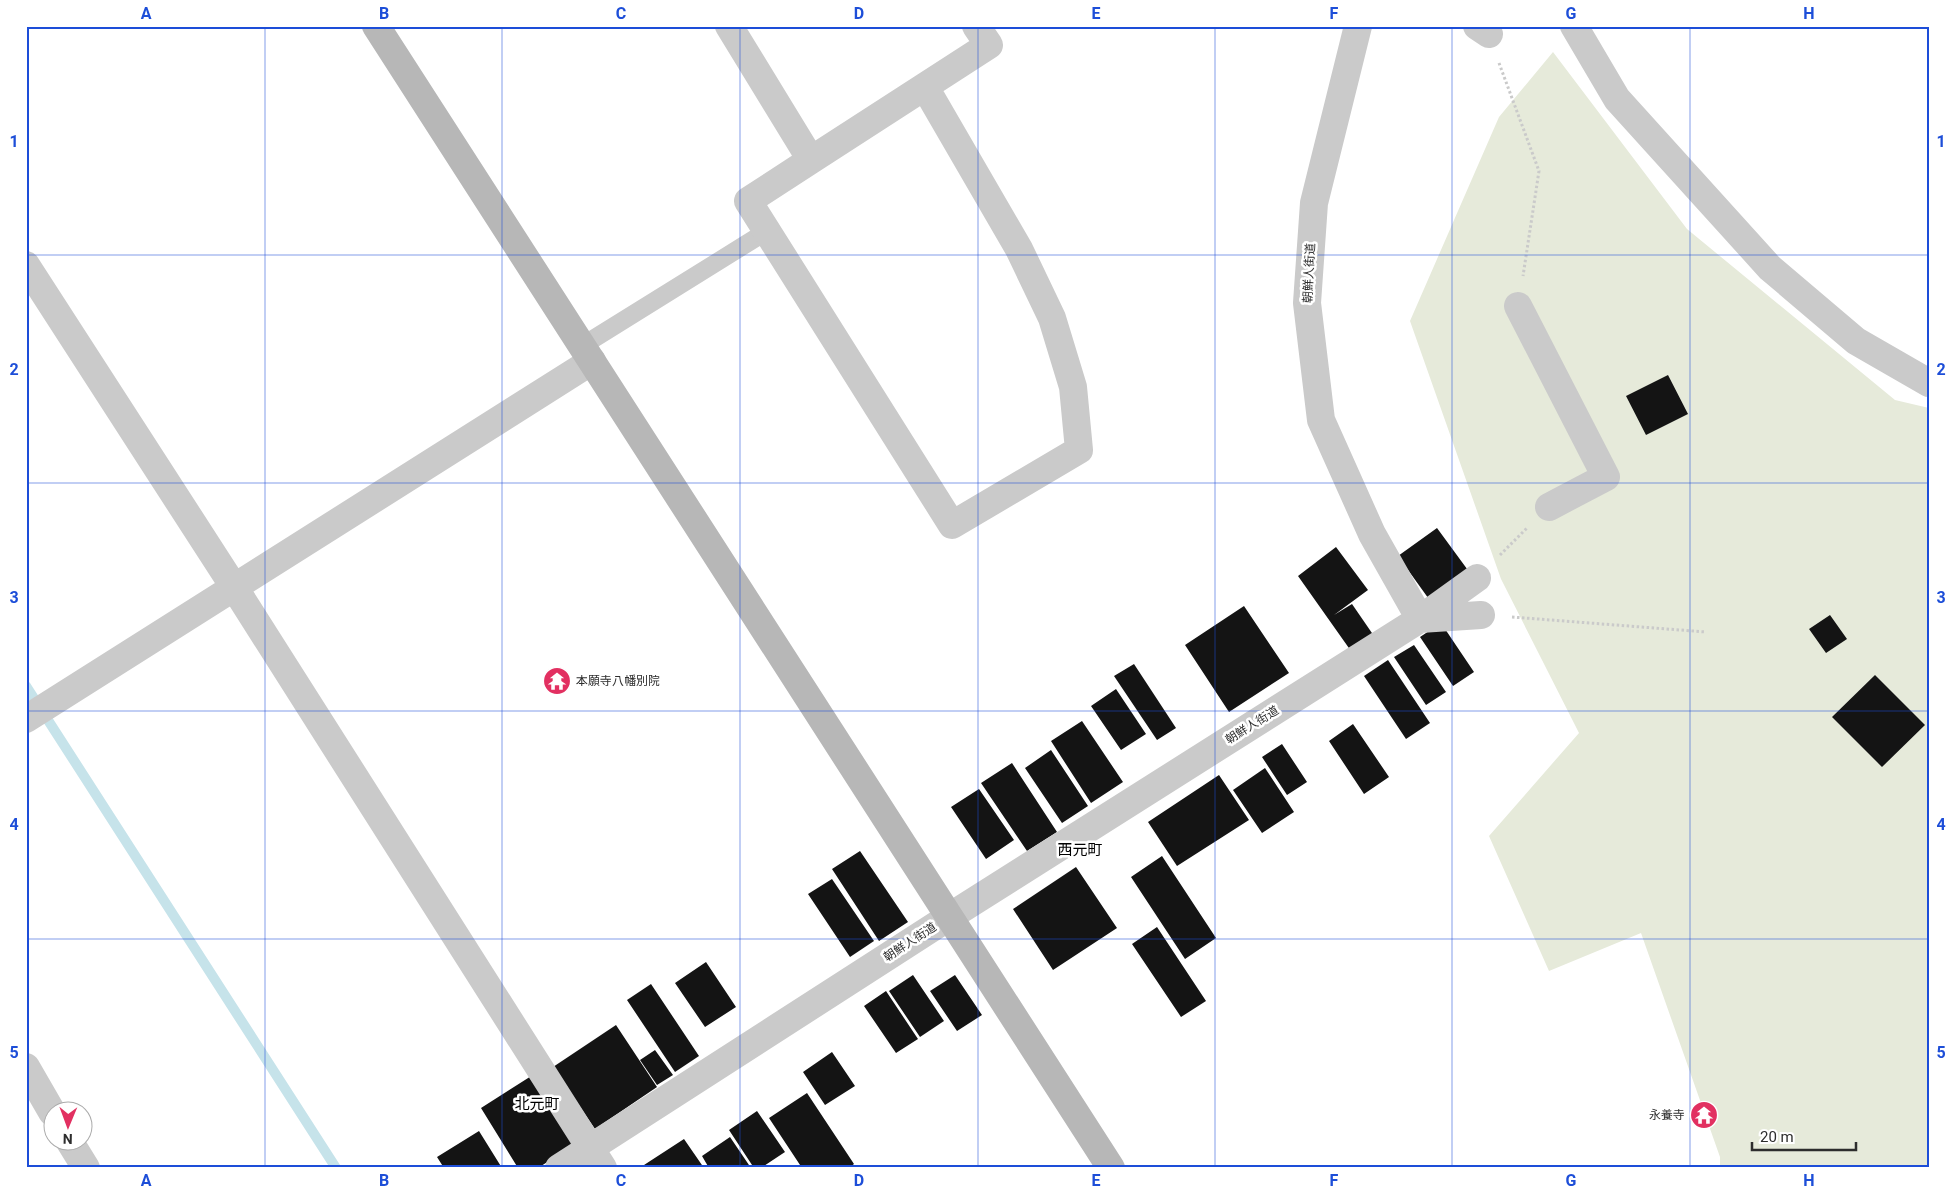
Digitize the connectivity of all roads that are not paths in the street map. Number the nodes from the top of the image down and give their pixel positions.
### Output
1 (376, 26) edge
2 (729, 26) edge
3 (976, 26) edge
4 (1358, 26) edge
5 (1574, 26) edge
6 (925, 87) junction
7 (811, 160) junction
8 (767, 231) junction
9 (26, 265) edge
10 (1518, 306) road end
11 (587, 354) junction
12 (1929, 383) edge
13 (1549, 507) road end
14 (1477, 578) road end
15 (234, 587) junction
16 (1481, 615) road end
17 (1420, 619) junction
18 (26, 719) edge
19 (949, 917) junction
20 (26, 1067) edge
21 (46, 1102) edge
22 (76, 1152) edge
23 (596, 1158) edge
24 (86, 1168) edge
25 (559, 1168) edge
26 (1111, 1168) edge

1 - 11 street
2 - 7 street
3 - 6 street
4 - 17 street, 朝鮮人街道
5 - 12 street
6 - 7 street
6 - 8 street
7 - 8 street
8 - 11 lane
9 - 15 street
10 - 13 street
11 - 15 street
11 - 19 street
14 - 17 street
15 - 18 street
15 - 23 street
16 - 17 street
17 - 19 street, 朝鮮人街道
19 - 23 street, 朝鮮人街道
19 - 26 street
20 - 21 street
22 - 24 street
23 - 25 street, 朝鮮人街道

